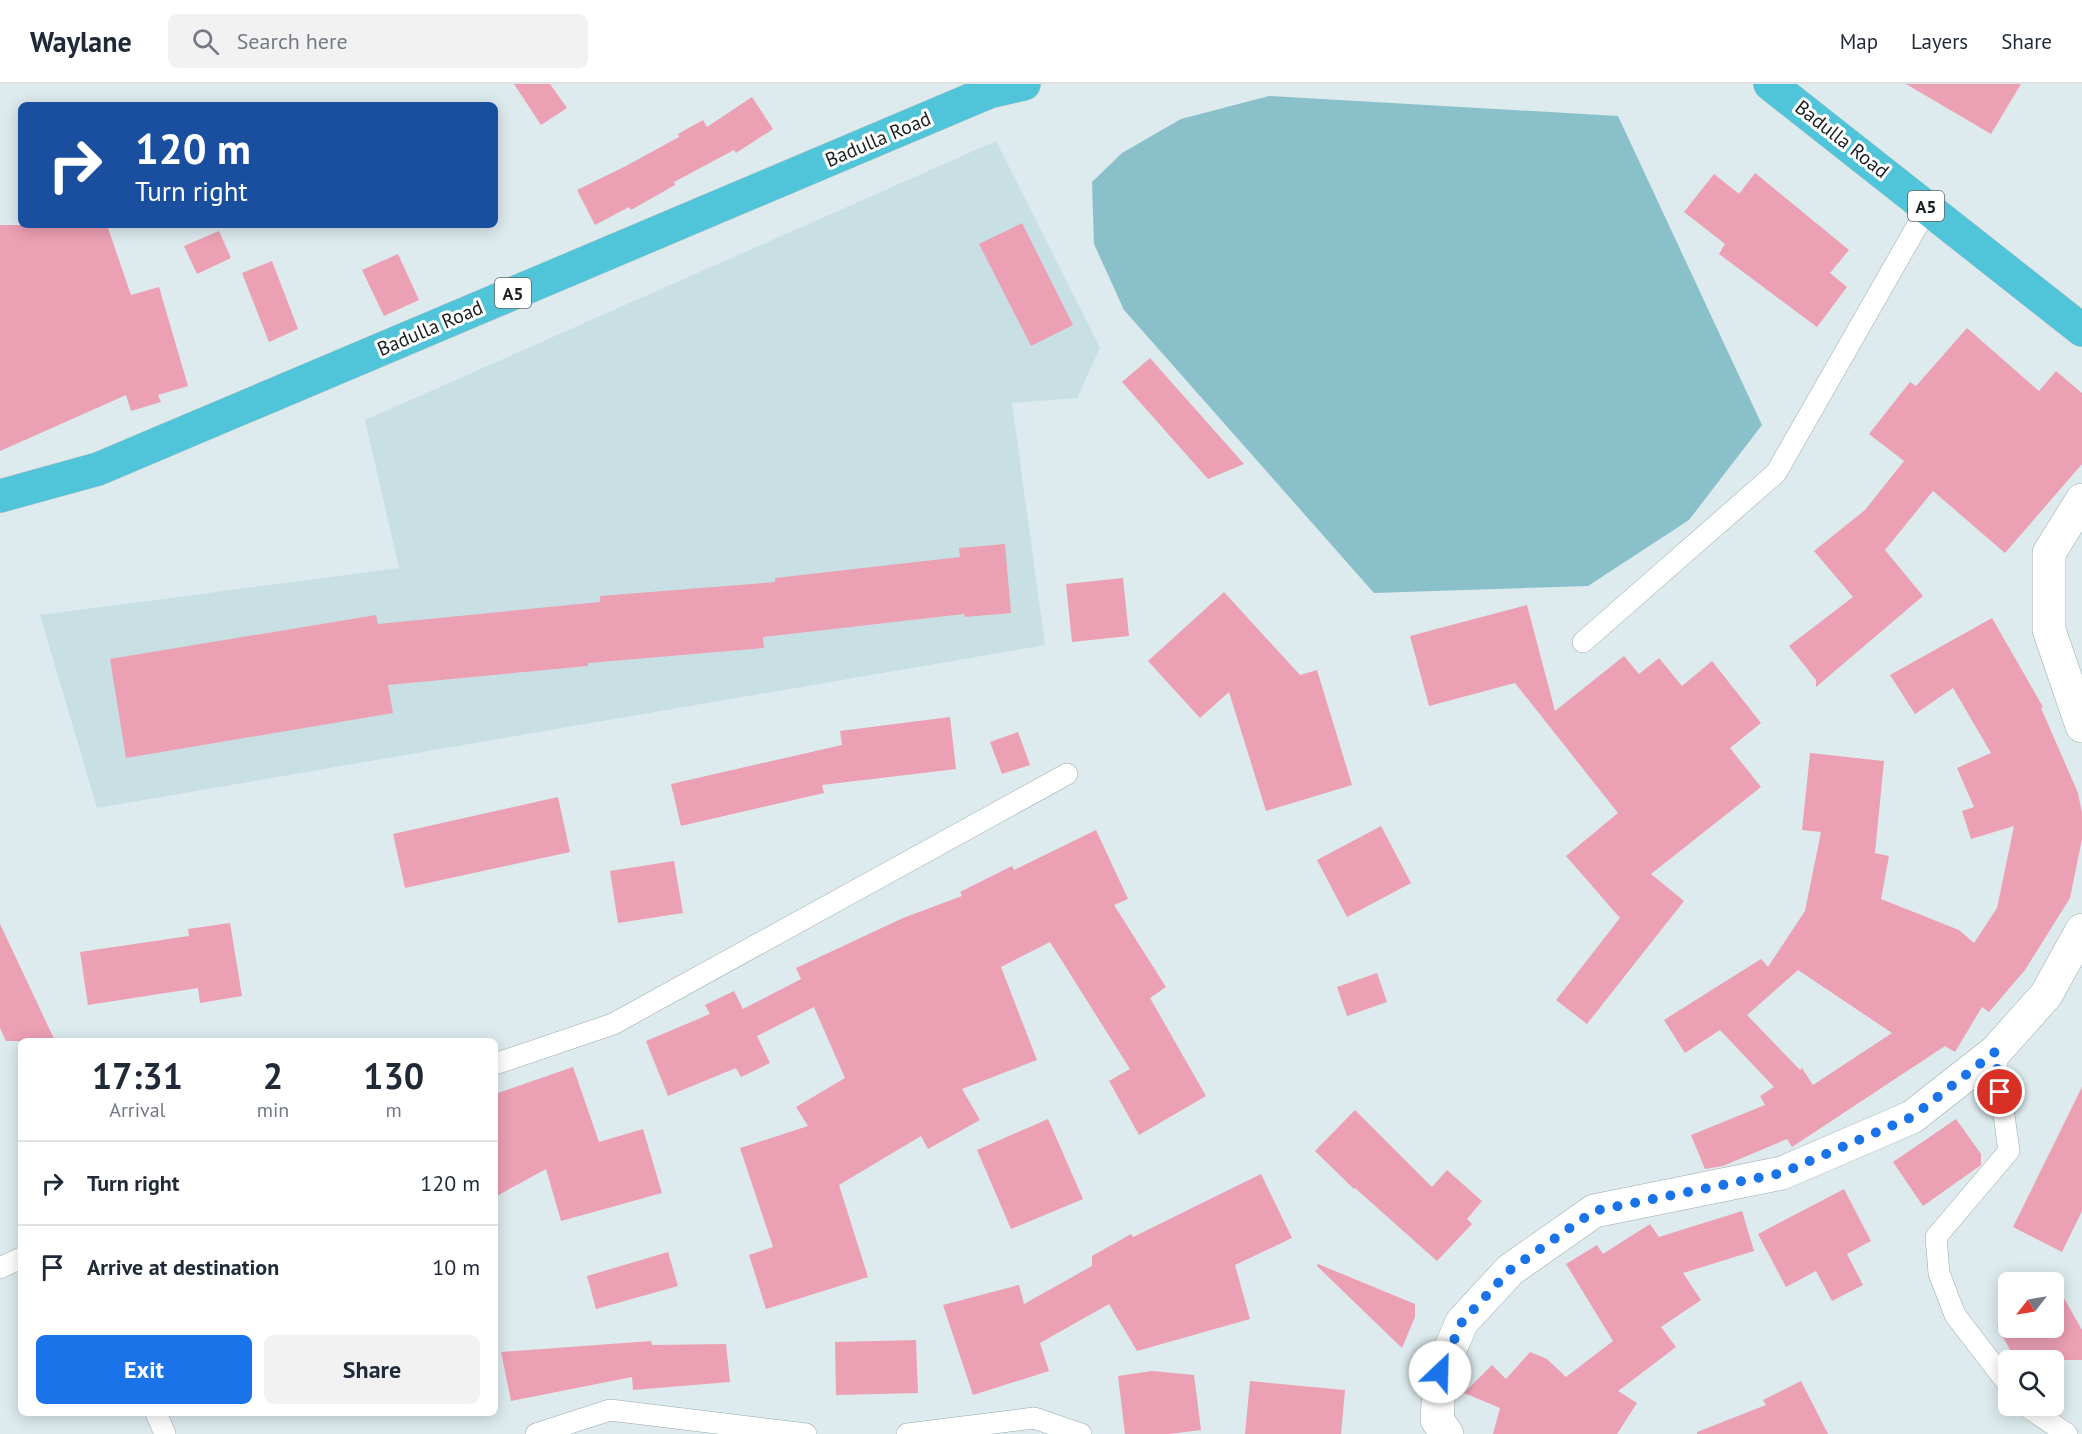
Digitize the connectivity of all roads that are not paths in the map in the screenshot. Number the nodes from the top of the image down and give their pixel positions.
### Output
1 (1024, 84) edge
2 (1776, 85) edge
3 (1928, 207) junction
4 (2082, 330) edge
5 (0, 496) edge
6 (2082, 500) edge
7 (1583, 642) dead end
8 (2082, 726) edge
9 (1067, 774) dead end
10 (2082, 930) edge
11 (1995, 1052) junction
12 (498, 1063) edge
13 (18, 1259) edge
14 (0, 1268) edge
15 (1998, 1371) edge
16 (157, 1416) edge
17 (2040, 1416) edge
18 (165, 1434) edge
19 (536, 1434) edge
20 (806, 1434) edge
21 (907, 1434) edge
22 (1082, 1434) edge
23 (1447, 1434) edge
24 (2067, 1434) edge

1 - 5 highway, Badulla Road / A5
2 - 3 highway, Badulla Road / A5
3 - 4 highway, Badulla Road / A5
3 - 7 lane
6 - 8 street
9 - 12 lane
10 - 11 street
11 - 15 lane
11 - 23 street
13 - 14 lane
16 - 18 lane
17 - 24 lane
19 - 20 lane
21 - 22 lane

